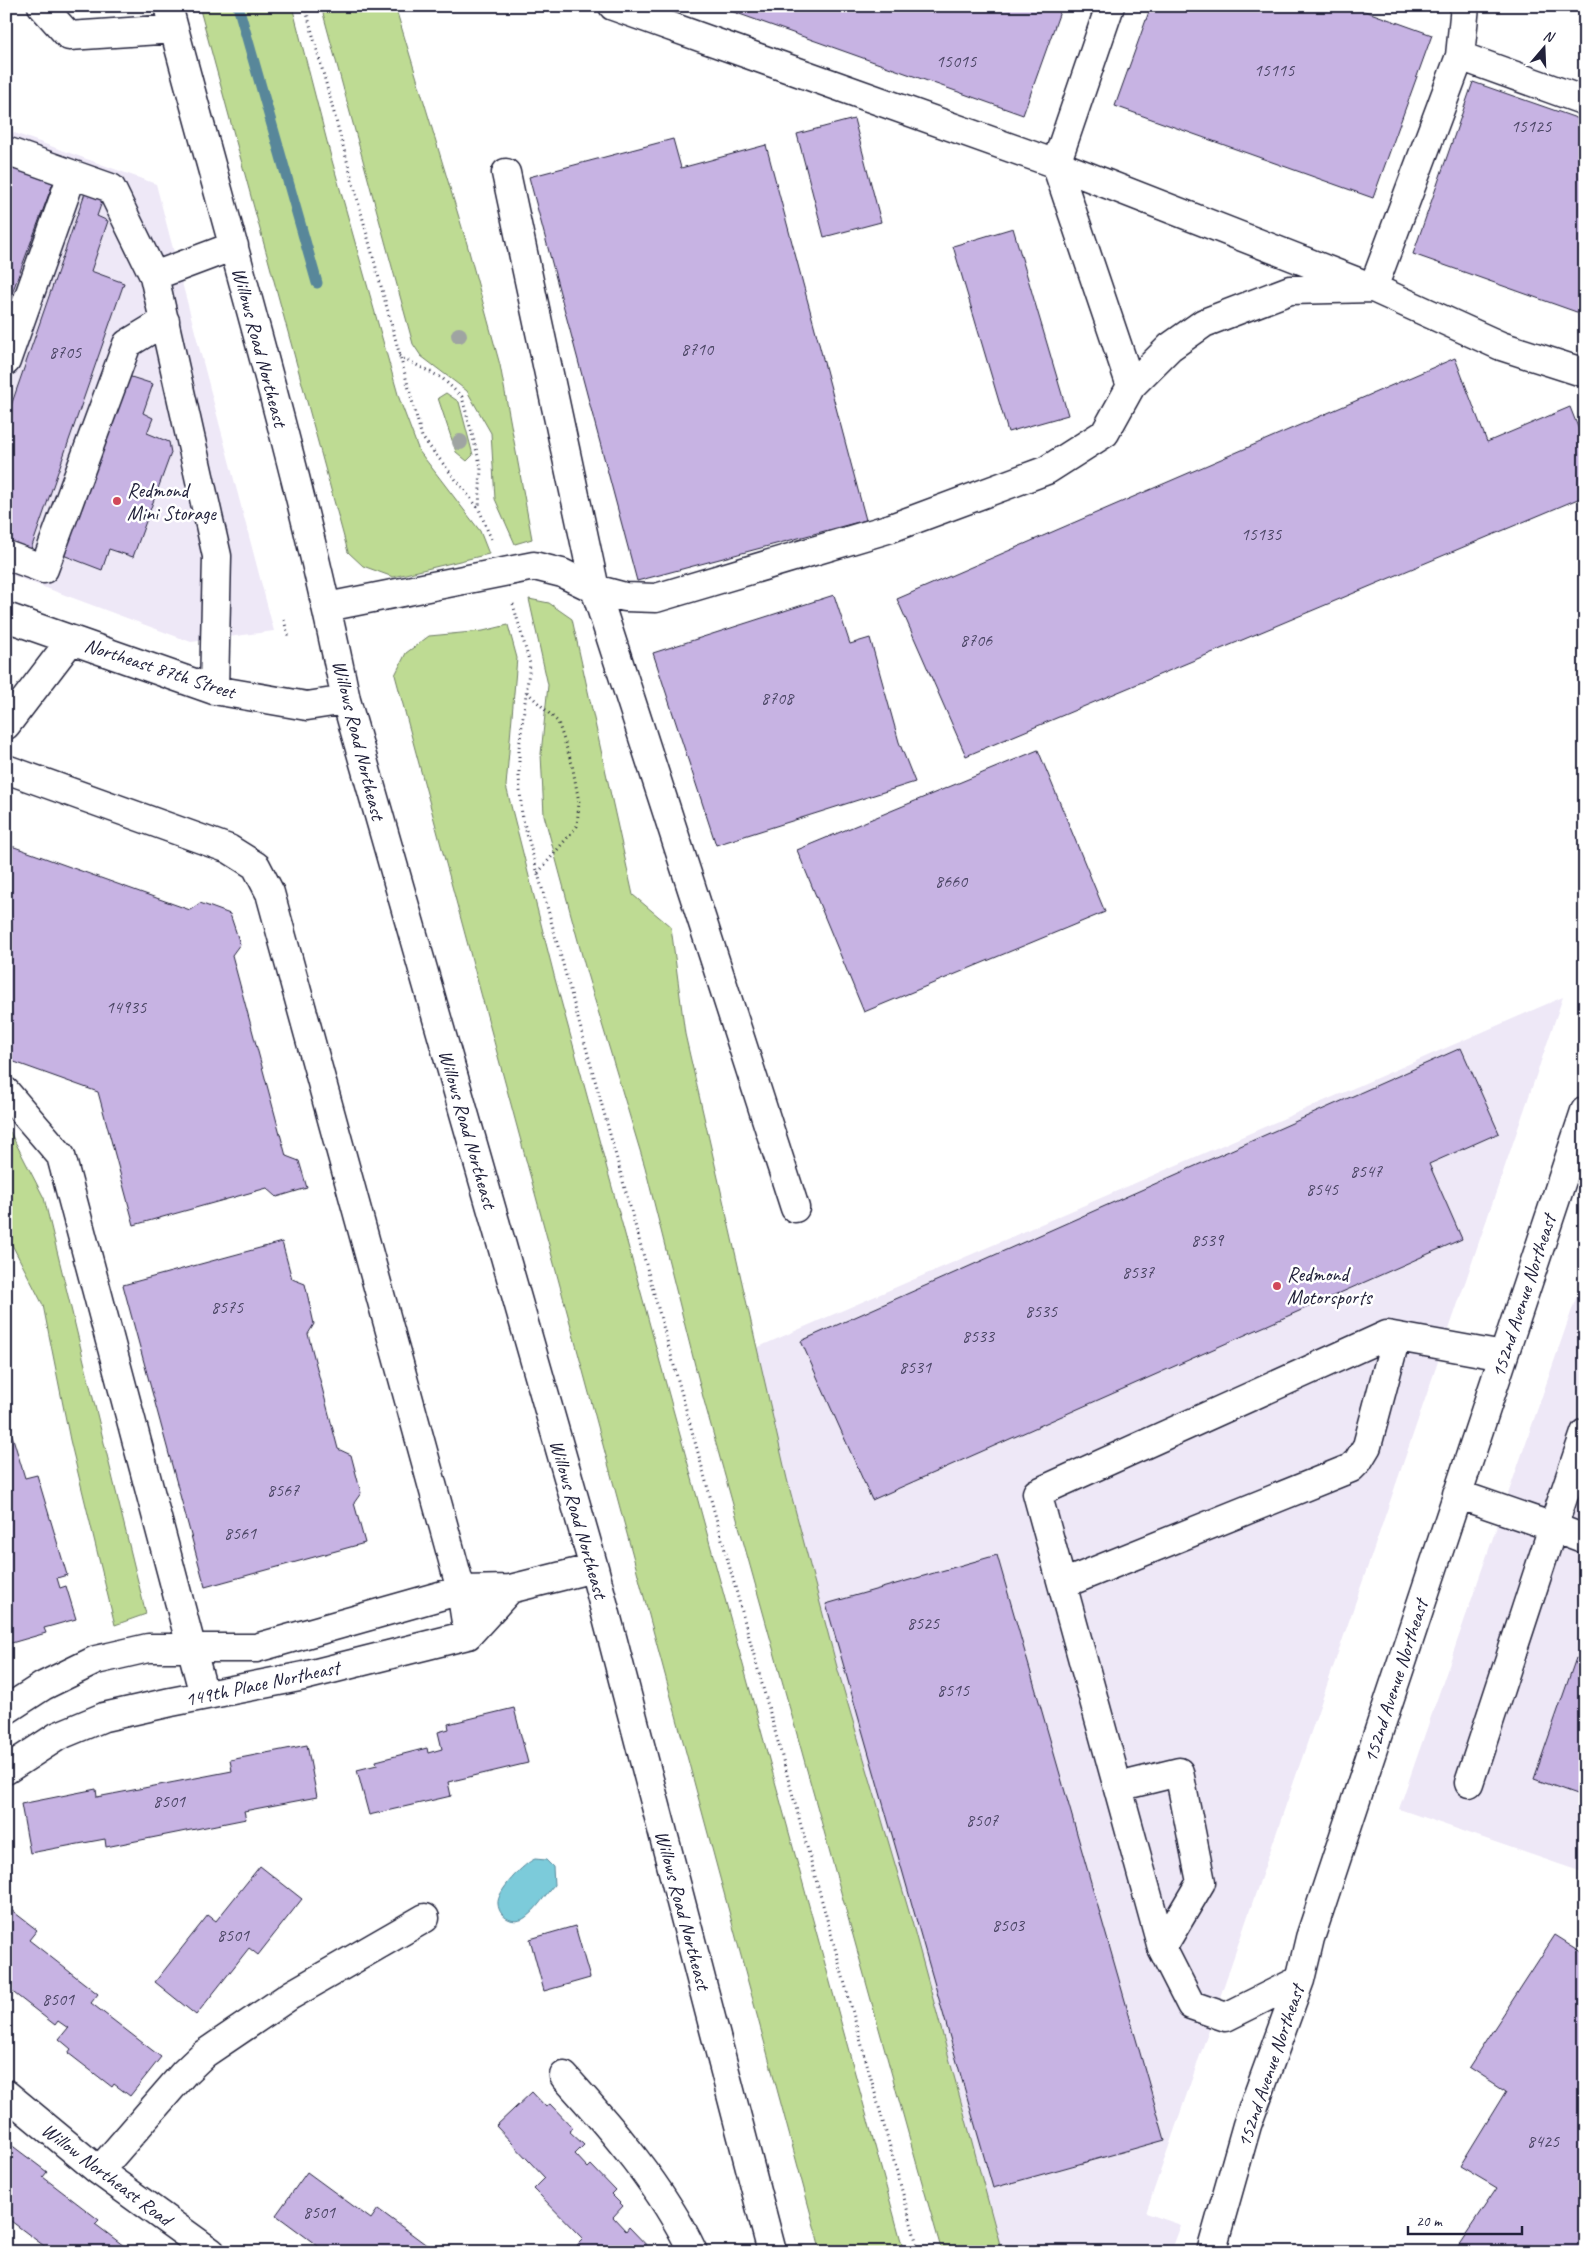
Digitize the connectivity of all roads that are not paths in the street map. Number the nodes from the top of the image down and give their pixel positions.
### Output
1 (42, 6) edge
2 (613, 6) edge
3 (1110, 6) edge
4 (1465, 6) edge
5 (647, 12) edge
6 (171, 17) edge
7 (1460, 56) junction
8 (1585, 101) edge
9 (6, 151) edge
10 (1056, 164) junction
11 (506, 173) dead end
12 (72, 175) junction
13 (234, 246) junction
14 (154, 276) junction
15 (1373, 288) junction
16 (165, 321) junction
17 (6, 361) edge
18 (1585, 373) edge
19 (1131, 386) junction
20 (6, 555) edge
21 (595, 589) junction
22 (327, 607) junction
23 (6, 616) edge
24 (71, 640) junction
25 (214, 690) junction
26 (346, 700) junction
27 (6, 725) edge
28 (6, 769) edge
29 (6, 1092) edge
30 (1583, 1121) edge
31 (795, 1208) dead end
32 (1396, 1337) junction
33 (1503, 1356) junction
34 (1585, 1433) edge
35 (1457, 1494) junction
36 (1553, 1527) junction
37 (1585, 1539) edge
38 (594, 1568) junction
39 (1063, 1584) junction
40 (510, 1589) junction
41 (461, 1590) junction
42 (468, 1635) junction
43 (191, 1648) junction
44 (204, 1695) junction
45 (6, 1710) edge
46 (6, 1770) edge
47 (1469, 1783) dead end
48 (1118, 1787) junction
49 (425, 1918) dead end
50 (1162, 1948) junction
51 (1300, 1980) junction
52 (564, 2076) dead end
53 (6, 2094) edge
54 (99, 2170) junction
55 (211, 2252) edge
56 (693, 2252) edge
57 (772, 2252) edge
58 (1211, 2252) edge

1 - 6 street
2 - 5 street
3 - 10 street
4 - 7 street
5 - 10 street
6 - 13 street, Willows Road Northeast
7 - 8 street
7 - 15 street
9 - 12 street
10 - 15 street
10 - 19 street
11 - 21 street
12 - 14 street
12 - 17 street
13 - 14 street
13 - 22 street, Willows Road Northeast
14 - 16 street
15 - 18 street
15 - 19 street
16 - 20 street
16 - 25 street
19 - 21 street
21 - 22 street
21 - 31 street
22 - 26 street, Willows Road Northeast
23 - 24 street, Northeast 87th Street
24 - 25 street, Northeast 87th Street
24 - 27 street
25 - 26 street, Northeast 87th Street
26 - 38 street, Willows Road Northeast
28 - 41 street
29 - 43 street
30 - 33 street, 152nd Avenue Northeast
32 - 33 street
32 - 39 street
32 - 39 street
33 - 35 street, 152nd Avenue Northeast
34 - 36 street
35 - 36 street
35 - 51 street, 152nd Avenue Northeast
36 - 37 street
36 - 47 street
38 - 40 street, 149th Place Northeast
38 - 57 street, Willows Road Northeast
39 - 48 street
40 - 41 street, 149th Place Northeast
40 - 42 street
41 - 42 street
41 - 43 street, 149th Place Northeast
42 - 44 street, 149th Place Northeast
43 - 44 street
43 - 45 street, 149th Place Northeast
44 - 46 street, 149th Place Northeast
48 - 50 street
48 - 50 street
49 - 54 street
50 - 51 street
51 - 58 street, 152nd Avenue Northeast
52 - 56 street
53 - 54 street, Willow Northeast Road
54 - 55 street, Willow Northeast Road

